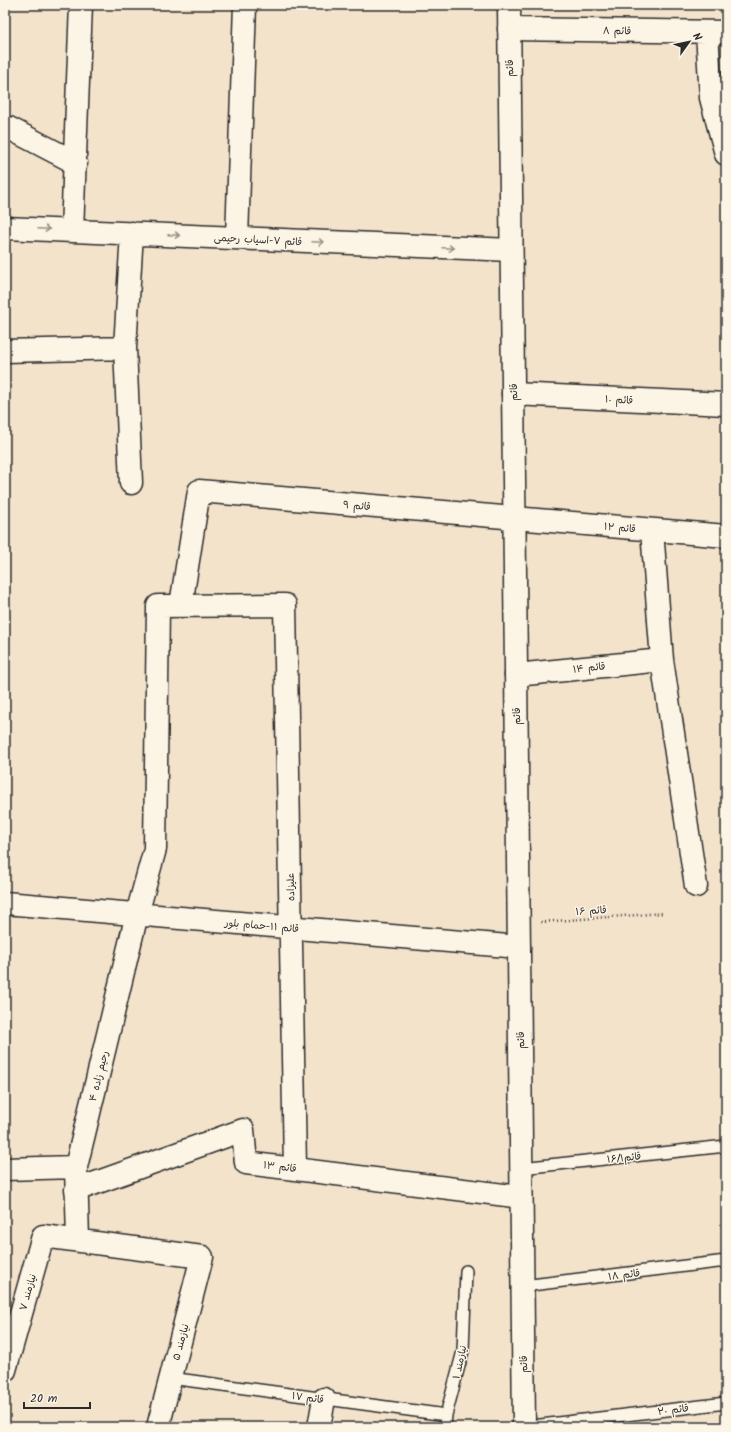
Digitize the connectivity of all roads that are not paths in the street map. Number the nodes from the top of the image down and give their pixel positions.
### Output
1 (81, 5) edge
2 (245, 5) edge
3 (509, 5) edge
4 (509, 29) junction
5 (716, 32) edge
6 (5, 129) edge
7 (726, 154) edge
8 (76, 163) junction
9 (5, 228) edge
10 (72, 231) junction
11 (132, 233) junction
12 (237, 238) junction
13 (511, 250) junction
14 (125, 348) junction
15 (5, 351) edge
16 (513, 394) junction
17 (726, 404) edge
18 (131, 483) dead end
19 (514, 519) junction
20 (652, 530) junction
21 (726, 536) edge
22 (181, 606) junction
23 (662, 660) junction
24 (516, 675) junction
25 (696, 886) dead end
26 (5, 903) edge
27 (137, 914) junction
28 (290, 928) junction
29 (519, 947) junction
30 (726, 1146) edge
31 (76, 1166) junction
32 (295, 1168) junction
33 (521, 1168) junction
34 (5, 1169) edge
35 (76, 1190) junction
36 (521, 1197) junction
37 (78, 1240) junction
38 (726, 1261) edge
39 (466, 1271) dead end
40 (522, 1286) junction
41 (5, 1370) edge
42 (170, 1378) junction
43 (324, 1399) junction
44 (726, 1403) edge
45 (446, 1415) junction
46 (158, 1427) edge
47 (319, 1427) edge
48 (445, 1427) edge
49 (524, 1427) edge

1 - 8 street
2 - 12 street
3 - 4 street, قائم
4 - 5 street, قائم ۸
4 - 13 street, قائم
5 - 7 street
6 - 8 street
8 - 10 street
9 -> 10 street, قائم ۷-اسیاب رحیمی
10 - 11 street, قائم ۷-اسیاب رحیمی
11 -> 12 street, قائم ۷-اسیاب رحیمی
11 - 14 street
12 -> 13 street, قائم ۷-اسیاب رحیمی
13 - 16 street, قائم
14 - 15 street
14 - 18 street
16 - 17 street, قائم ۱۰
16 - 19 street, قائم
19 - 20 street, قائم ۱۲
19 - 22 street, قائم ۹
19 - 24 street, قائم
20 - 21 street, قائم ۱۲
20 - 23 street
22 - 27 street, رحیم زاده ۴
22 - 28 street, علیزاده
23 - 24 street, قائم ۱۴
23 - 25 street
24 - 29 street, قائم
26 - 27 street, قائم ۱۱-حمام بلور
27 - 28 street, قائم ۱۱-حمام بلور
27 - 31 street, رحیم زاده ۴
28 - 29 street, قائم ۱۱-حمام بلور
28 - 32 street, علیزاده
29 - 33 street, قائم
30 - 33 lane, قائم۱۶/۱
31 - 34 street
31 - 35 street, رحیم زاده ۴
32 - 35 street, قائم ۱۳
32 - 36 street, قائم ۱۳
33 - 36 street, قائم
35 - 37 street, رحیم زاده ۴
36 - 40 street, قائم
37 - 41 street, نیازمند ۷
37 - 42 street, نیازمند ۵
38 - 40 lane, قائم ۱۸
39 - 45 lane, نیازمند ۱
40 - 49 street, قائم
42 - 43 lane, قائم ۱۷
42 - 46 street, نیازمند ۵
43 - 45 lane, قائم ۱۷
43 - 47 street
44 - 49 lane, قائم ۲۰
45 - 48 lane, نیازمند ۱

